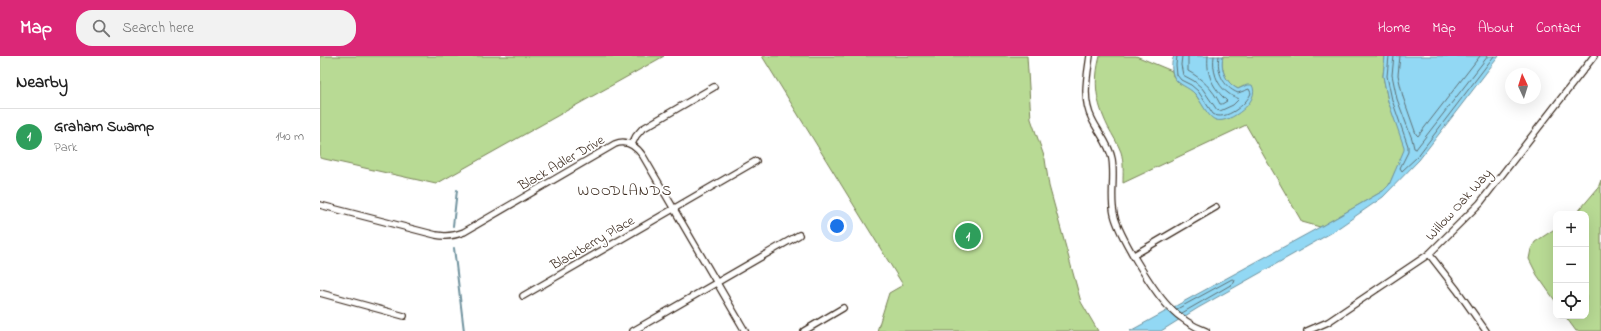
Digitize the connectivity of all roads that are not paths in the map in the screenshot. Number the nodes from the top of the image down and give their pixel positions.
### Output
1 (1090, 56) edge
2 (1594, 56) edge
3 (714, 87) dead end
4 (632, 144) junction
5 (756, 161) dead end
6 (320, 205) edge
7 (1216, 206) dead end
8 (674, 209) junction
9 (799, 235) dead end
10 (1429, 254) junction
11 (1134, 255) junction
12 (716, 283) junction
13 (320, 293) edge
14 (523, 296) dead end
15 (843, 308) dead end
16 (404, 316) dead end
17 (633, 331) edge
18 (745, 331) edge
19 (804, 331) edge
20 (1206, 331) edge
21 (1307, 331) edge
22 (1486, 331) edge

1 - 11 street
2 - 10 street, Willow Oak Way
3 - 4 street
4 - 6 street, Black Adler Drive
4 - 8 street
5 - 8 street, Blackberry Place
7 - 11 street
8 - 12 street
8 - 14 street, Blackberry Place
9 - 12 street
10 - 21 street, Willow Oak Way
10 - 22 street
11 - 20 street
12 - 17 street
12 - 18 street
13 - 16 street
15 - 19 street

